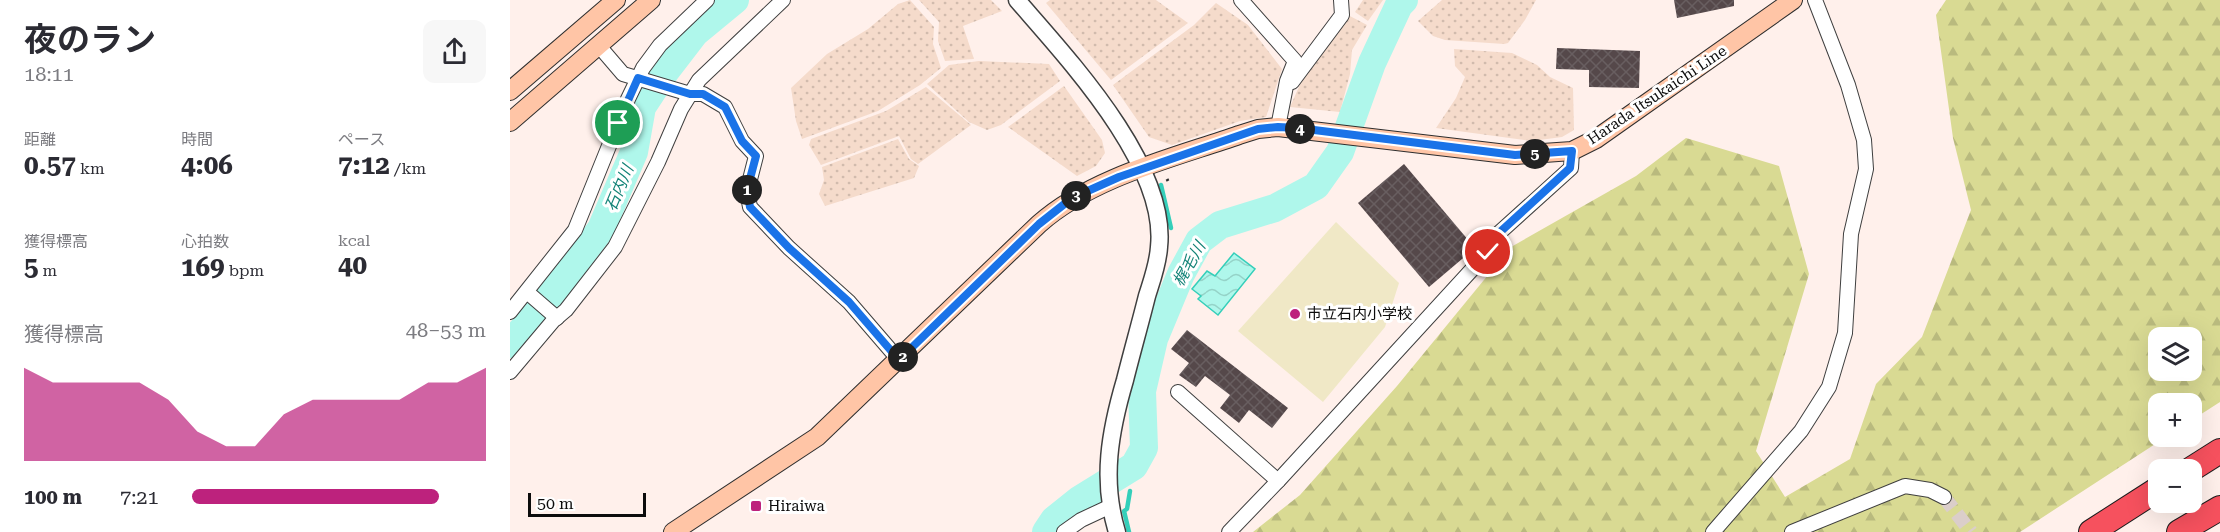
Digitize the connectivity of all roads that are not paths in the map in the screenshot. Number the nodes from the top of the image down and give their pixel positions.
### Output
1 (616, 0) edge
2 (651, 0) edge
3 (707, 0) edge
4 (783, 0) edge
5 (1017, 0) edge
6 (1241, 0) edge
7 (1341, 0) edge
8 (1793, 0) edge
9 (1815, 0) edge
10 (599, 46) junction
11 (641, 79) junction
12 (1287, 81) junction
13 (510, 91) edge
14 (687, 93) junction
15 (510, 122) edge
16 (1278, 127) junction
17 (1572, 151) junction
18 (1143, 169) junction
19 (528, 292) junction
20 (510, 312) edge
21 (556, 317) junction
22 (899, 360) junction
23 (510, 372) edge
24 (1178, 392) dead end
25 (2220, 452) edge
26 (2202, 463) edge
27 (1278, 481) junction
28 (2148, 495) edge
29 (1944, 497) tunnel mouth
30 (1110, 503) junction
31 (2220, 508) edge
32 (692, 527) edge
33 (673, 532) edge
34 (1064, 532) edge
35 (1117, 532) edge
36 (1229, 532) edge
37 (1713, 532) edge
38 (1792, 532) edge
39 (2091, 532) edge
40 (2179, 532) edge

1 - 13 main road
2 - 10 main road
3 - 11 street
4 - 14 street
5 - 18 street
6 - 12 street
7 - 12 street
8 - 17 main road, Harada Itsukaichi Line
9 - 37 street
10 - 11 street
10 - 15 main road
11 - 14 street
11 - 19 street
12 - 16 street
14 - 21 street
14 - 22 street
16 - 17 main road, Harada Itsukaichi Line
16 - 18 main road, Harada Itsukaichi Line
17 - 27 street
18 - 22 main road, Harada Itsukaichi Line
18 - 30 street
19 - 20 street
19 - 21 street
21 - 23 street
22 - 32 main road, Harada Itsukaichi Line
24 - 27 street
25 - 26 highway
27 - 36 street
28 - 39 highway
29 - 38 street
30 - 34 street
30 - 35 street
31 - 40 highway
32 - 33 main road, Harada Itsukaichi Line

